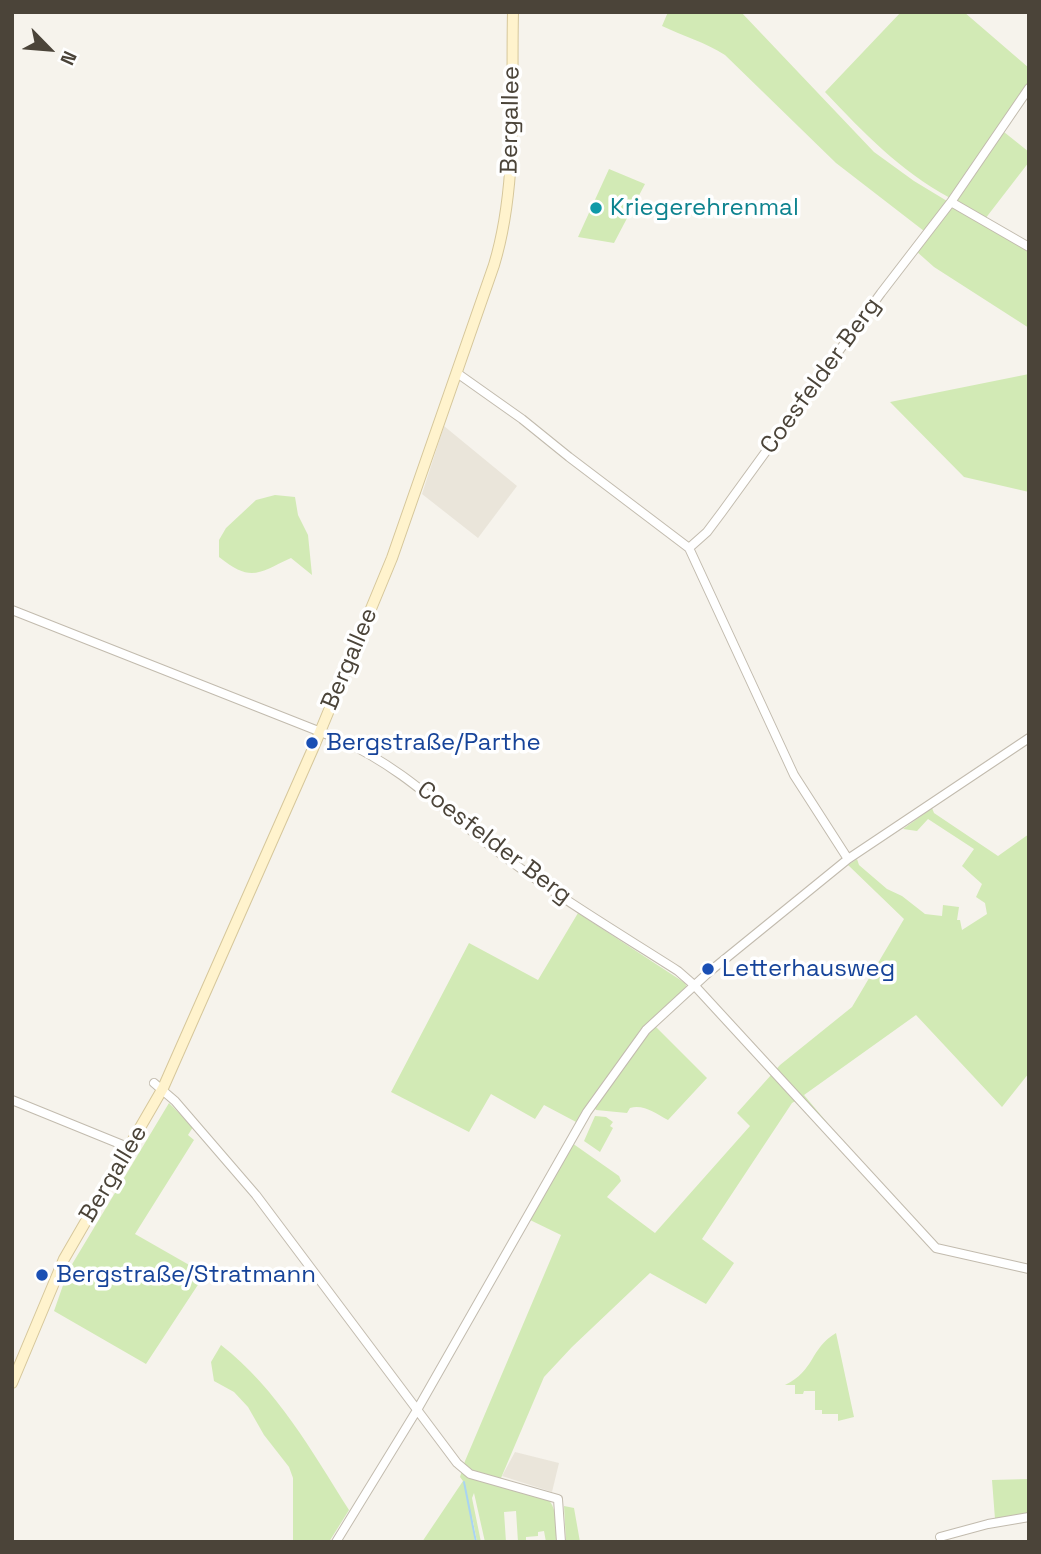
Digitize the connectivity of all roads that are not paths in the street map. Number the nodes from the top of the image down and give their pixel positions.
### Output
1 (513, 12) edge
2 (1029, 88) edge
3 (951, 202) junction
4 (1029, 247) edge
5 (457, 373) junction
6 (689, 548) junction
7 (12, 610) edge
8 (320, 732) junction
9 (1029, 738) edge
10 (848, 859) junction
11 (694, 985) junction
12 (159, 1086) junction
13 (12, 1100) edge
14 (125, 1145) junction
15 (1029, 1269) edge
16 (16, 1364) edge
17 (12, 1383) edge
18 (417, 1410) junction
19 (1029, 1517) edge
20 (940, 1537) dead end
21 (336, 1542) edge
22 (561, 1542) edge

1 - 5 street, Bergallee
2 - 3 street, Coesfelder Berg
3 - 4 street
3 - 6 street, Coesfelder Berg
5 - 6 street
5 - 8 street, Bergallee
6 - 10 street
7 - 8 street, Coesfelder Berg
8 - 11 street, Coesfelder Berg
8 - 12 street, Bergallee
9 - 10 street
10 - 11 street
11 - 15 street, Coesfelder Berg
11 - 18 street
12 - 14 street, Bergallee
12 - 18 street
13 - 14 street
14 - 16 street, Bergallee
16 - 17 street, Bergallee
18 - 21 street
18 - 22 street
19 - 20 street

